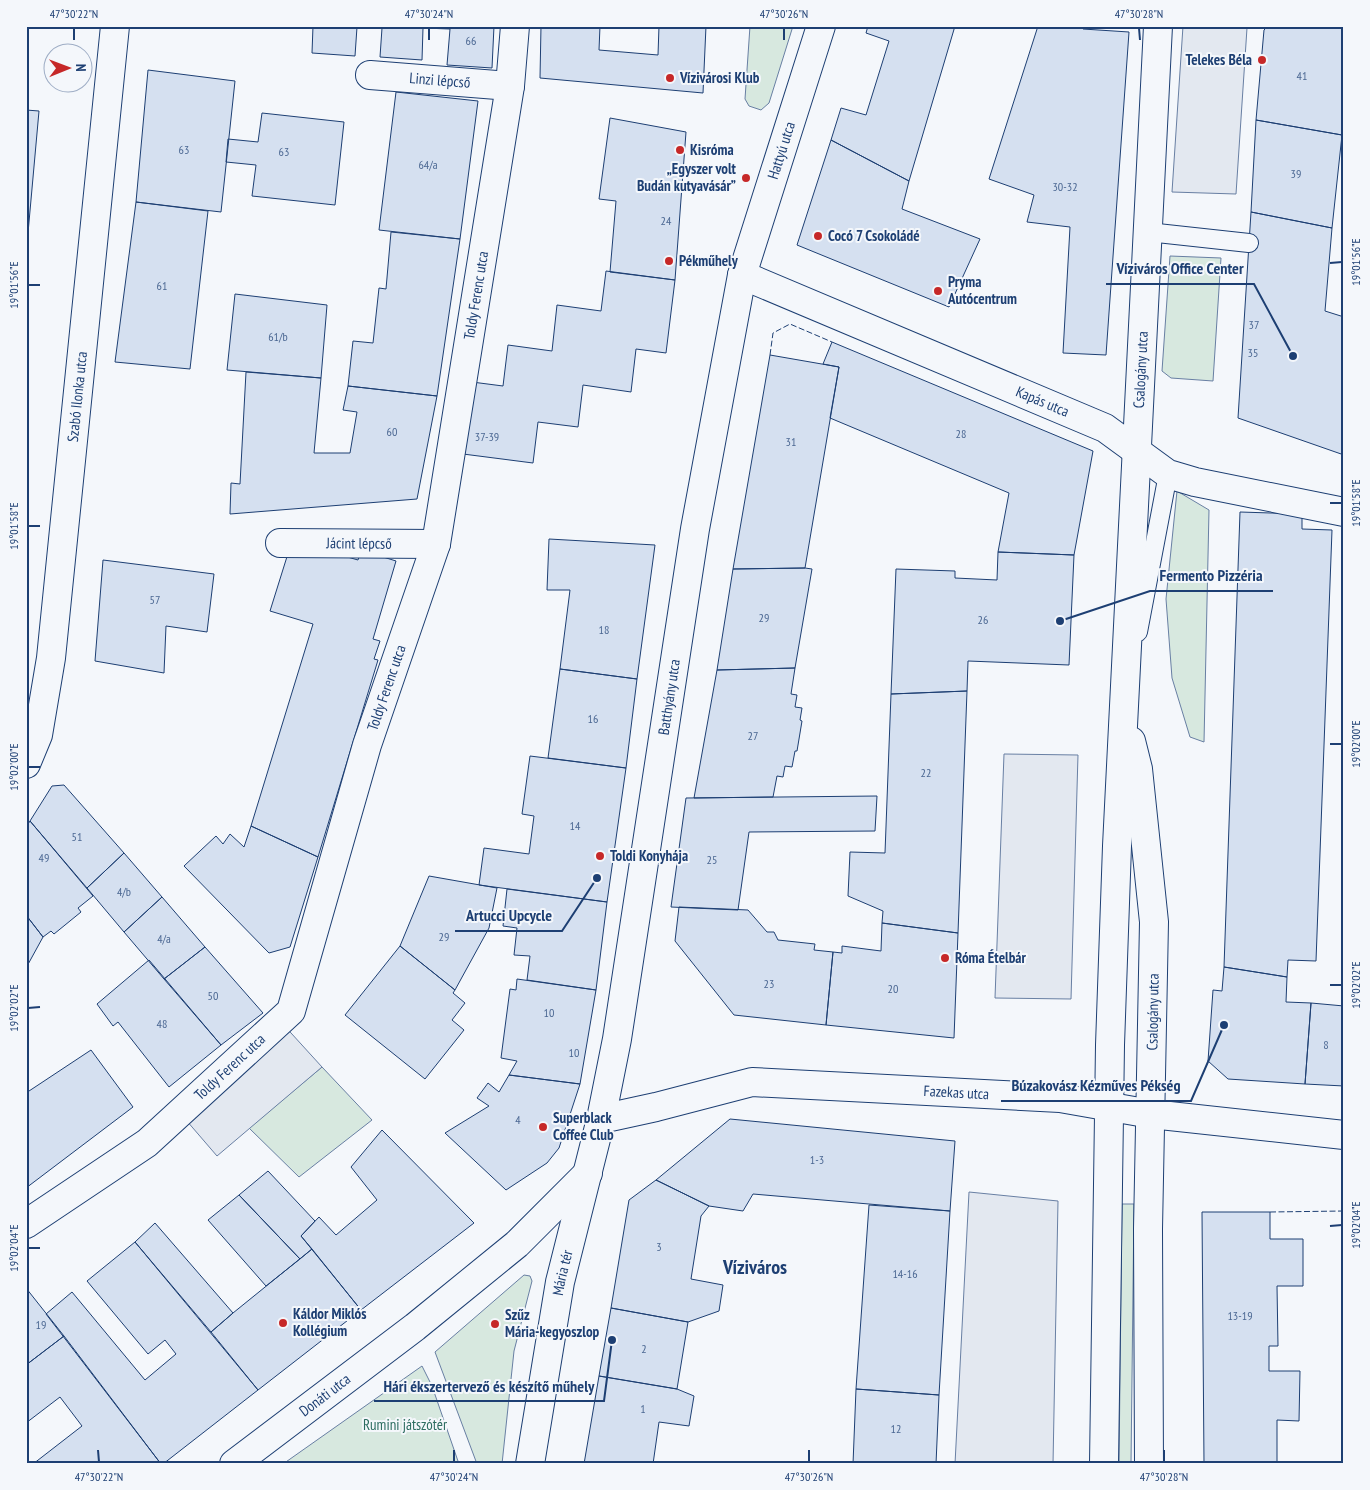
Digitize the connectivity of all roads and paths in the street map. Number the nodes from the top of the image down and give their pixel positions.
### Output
1 (115, 26) edge
2 (515, 26) edge
3 (822, 26) edge
4 (1158, 26) edge
5 (370, 75) dead end
6 (510, 86) junction
7 (1148, 232) junction
8 (1249, 243) dead end
9 (742, 275) junction
10 (1137, 450) junction
11 (1168, 474) junction
12 (1344, 512) edge
13 (280, 543) dead end
14 (436, 544) junction
15 (1123, 713) junction
16 (26, 764) edge
17 (1110, 1106) junction
18 (1152, 1114) junction
19 (601, 1118) junction
20 (1344, 1135) edge
21 (588, 1172) junction
22 (26, 1224) edge
23 (234, 1464) edge
24 (530, 1464) edge
25 (1104, 1464) edge
26 (1149, 1464) edge

1 - 16 street, Szabó Ilonka utca
2 - 6 street, Toldy Ferenc utca
3 - 9 street, Hattyú utca
4 - 7 street, Csalogány utca
5 - 6 street, Linzi lépcső
6 - 14 street, Toldy Ferenc utca
7 - 8 lane
7 - 10 street, Csalogány utca
9 - 10 street, Kapás utca
9 - 19 street, Batthyány utca
10 - 11 street, Kapás utca
10 - 15 street, Csalogány utca
11 - 12 street, Kapás utca
11 - 15 lane, Csalogány utca
13 - 14 street, Jácint lépcső
14 - 22 street, Toldy Ferenc utca
15 - 17 street, Csalogány utca
15 - 18 street, Csalogány utca
17 - 18 street, Fazekas utca
17 - 19 street, Fazekas utca
17 - 25 street, Csalogány utca
18 - 20 street, Fazekas utca
18 - 26 street, Csalogány utca
19 - 21 street, Mária tér
21 - 23 street, Donáti utca
21 - 24 street, Mária tér

